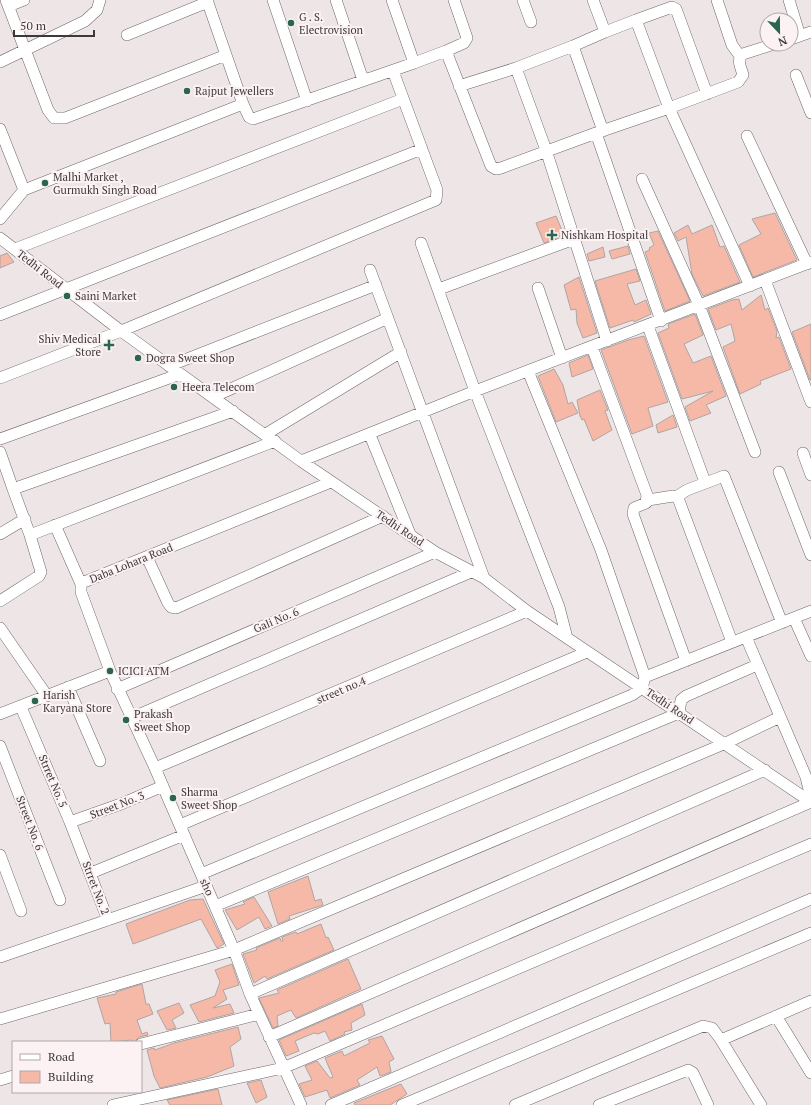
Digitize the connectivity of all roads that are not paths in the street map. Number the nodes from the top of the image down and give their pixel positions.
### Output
1 (24, 0) edge
2 (100, 0) edge
3 (273, 0) edge
4 (336, 0) edge
5 (392, 0) edge
6 (454, 0) edge
7 (523, 0) edge
8 (593, 0) edge
9 (717, 0) edge
10 (789, 0) edge
11 (208, 1) edge
12 (8, 3) edge
13 (636, 20) junction
14 (531, 22) dead end
15 (605, 32) junction
16 (127, 35) dead end
17 (801, 36) edge
18 (573, 46) junction
19 (759, 49) edge
20 (26, 50) junction
21 (446, 51) junction
22 (226, 55) junction
23 (740, 56) junction
24 (0, 62) edge
25 (414, 63) junction
26 (516, 68) junction
27 (393, 71) junction
28 (796, 75) dead end
29 (363, 80) junction
30 (459, 86) junction
31 (707, 94) junction
32 (403, 99) junction
33 (306, 101) junction
34 (243, 104) junction
35 (669, 108) junction
36 (811, 113) edge
37 (0, 129) edge
38 (599, 132) junction
39 (747, 136) dead end
40 (422, 149) junction
41 (546, 150) junction
42 (642, 179) dead end
43 (24, 190) junction
44 (0, 219) edge
45 (0, 238) edge
46 (574, 239) junction
47 (421, 243) dead end
48 (15, 249) junction
49 (809, 263) edge
50 (370, 270) dead end
51 (765, 280) junction
52 (376, 285) junction
53 (750, 286) junction
54 (538, 288) dead end
55 (66, 289) junction
56 (439, 289) junction
57 (699, 305) junction
58 (0, 315) edge
59 (388, 318) junction
60 (661, 321) junction
61 (648, 326) junction
62 (120, 332) junction
63 (607, 341) junction
64 (592, 347) junction
65 (401, 352) junction
66 (562, 358) junction
67 (169, 366) junction
68 (528, 371) junction
69 (180, 374) junction
70 (0, 378) edge
71 (475, 391) junction
72 (213, 397) junction
73 (811, 402) edge
74 (233, 411) junction
75 (424, 413) junction
76 (370, 435) junction
77 (270, 438) junction
78 (0, 439) edge
79 (0, 452) edge
80 (755, 452) dead end
81 (803, 453) dead end
82 (301, 461) junction
83 (3, 471) edge
84 (779, 472) dead end
85 (811, 475) edge
86 (331, 482) junction
87 (705, 482) junction
88 (13, 489) junction
89 (676, 497) junction
90 (648, 500) junction
91 (383, 516) junction
92 (25, 519) junction
93 (55, 525) junction
94 (29, 532) junction
95 (0, 534) edge
96 (410, 534) junction
97 (435, 552) junction
98 (811, 555) edge
99 (147, 557) junction
100 (471, 572) junction
101 (484, 578) junction
102 (81, 584) junction
103 (0, 601) edge
104 (527, 611) junction
105 (811, 611) edge
106 (794, 618) junction
107 (782, 623) junction
108 (0, 628) edge
109 (746, 637) junction
110 (567, 638) junction
111 (732, 642) junction
112 (587, 652) junction
113 (811, 656) edge
114 (686, 661) junction
115 (757, 665) junction
116 (110, 670) junction
117 (644, 682) junction
118 (68, 688) junction
119 (117, 689) junction
120 (47, 696) junction
121 (21, 707) junction
122 (679, 713) junction
123 (0, 714) edge
124 (780, 717) junction
125 (131, 718) junction
126 (726, 743) junction
127 (0, 746) edge
128 (100, 761) dead end
129 (155, 768) junction
130 (765, 770) junction
131 (163, 786) junction
132 (811, 798) edge
133 (811, 802) edge
134 (70, 822) junction
135 (180, 825) junction
136 (184, 835) junction
137 (811, 844) edge
138 (0, 855) edge
139 (84, 857) joint
140 (91, 874) junction
141 (201, 874) junction
142 (206, 886) junction
143 (811, 899) edge
144 (60, 900) dead end
145 (215, 906) junction
146 (21, 911) dead end
147 (108, 920) junction
148 (811, 933) edge
149 (234, 950) junction
150 (0, 957) edge
151 (250, 994) junction
152 (811, 1001) edge
153 (259, 1014) junction
154 (776, 1016) junction
155 (0, 1019) edge
156 (269, 1037) junction
157 (721, 1040) junction
158 (142, 1044) edge
159 (283, 1068) junction
160 (811, 1073) edge
161 (12, 1076) edge
162 (0, 1080) edge
163 (114, 1105) edge
164 (301, 1105) edge
165 (331, 1105) edge
166 (402, 1105) edge
167 (515, 1105) edge
168 (599, 1105) edge
169 (708, 1105) edge
170 (761, 1105) edge

1 - 12 street
2 - 20 street
3 - 33 street
4 - 29 street
5 - 25 street
6 - 21 street
7 - 14 street
8 - 15 street
9 - 23 street
10 - 17 street
11 - 16 street
11 - 22 street
12 - 20 street
13 - 15 street
13 - 31 street
13 - 35 street
15 - 18 street
18 - 26 street
18 - 38 street
19 - 23 street
20 - 22 street
20 - 24 street
21 - 25 street
21 - 30 street
22 - 34 street
23 - 31 street
25 - 27 street
26 - 30 street
26 - 41 street
27 - 29 street
27 - 32 street
28 - 36 street
29 - 33 street
30 - 41 street
31 - 35 street
32 - 40 street
32 - 48 street
33 - 34 street
34 - 43 street
35 - 38 street
35 - 53 street
37 - 43 street
38 - 41 street
38 - 60 street
39 - 49 street
40 - 55 street
40 - 62 street
41 - 46 street
42 - 57 street
43 - 44 street
45 - 48 street, Tedhi Road
46 - 56 street
46 - 63 street
47 - 56 street
48 - 55 street, Tedhi Road
49 - 51 street
50 - 52 street
51 - 53 street
51 - 73 street
52 - 59 street
52 - 67 street
53 - 57 street
54 - 66 street
55 - 58 street
55 - 62 street, Tedhi Road
56 - 71 street
57 - 60 street
57 - 80 street
59 - 65 street
59 - 72 street
60 - 61 street
61 - 63 street
61 - 87 street
62 - 67 street, Tedhi Road
62 - 70 street
63 - 64 street
64 - 66 street
64 - 90 street
65 - 75 street
65 - 77 street
66 - 68 street
67 - 69 street, Tedhi Road
68 - 71 street
68 - 117 street
69 - 72 street, Tedhi Road
69 - 78 street
71 - 75 street
71 - 110 street
72 - 74 street, Tedhi Road
74 - 77 street, Tedhi Road
74 - 88 street
75 - 76 street
75 - 101 street
76 - 82 street
76 - 96 street
77 - 82 street, Tedhi Road
77 - 93 street
79 - 83 street
81 - 85 street
82 - 86 street, Tedhi Road
83 - 88 street
84 - 98 street
86 - 91 street, Tedhi Road
86 - 99 street, Daba Lohara Road
87 - 89 street
87 - 107 street
88 - 92 street
89 - 90 street
89 - 111 street
90 - 114 street
91 - 96 street, Tedhi Road
91 - 99 street
92 - 94 street
92 - 95 street
93 - 94 street
93 - 102 street
94 - 103 street
96 - 97 street, Tedhi Road
97 - 100 street, Tedhi Road
97 - 119 street, Gali No. 6
99 - 102 street, Daba Lohara Road
100 - 101 street, Tedhi Road
100 - 125 street
101 - 104 street, Tedhi Road
102 - 116 street, Daba Lohara Road
104 - 110 street, Tedhi Road
104 - 129 street, street no.4
105 - 106 street
106 - 107 street
106 - 113 street
107 - 109 street
108 - 120 street
109 - 111 street
109 - 115 street
110 - 112 street, Tedhi Road
111 - 114 street
112 - 117 street, Tedhi Road
112 - 135 street
114 - 117 street
115 - 122 street
115 - 124 street
116 - 118 street
116 - 119 street, sho
117 - 122 street, Tedhi Road
117 - 141 street
118 - 120 street
118 - 128 street
119 - 125 street, sho
120 - 121 street
121 - 123 street
121 - 134 street, Strret No. 5
122 - 126 street, Tedhi Road
122 - 145 street
124 - 126 street
124 - 132 street
125 - 129 street, sho
126 - 130 street, Tedhi Road
126 - 149 street
127 - 144 street, Street No. 6
129 - 131 street, sho
130 - 133 street, Tedhi Road
130 - 151 street
131 - 134 street, Street No. 3
131 - 135 street, sho
133 - 156 street
134 - 139 street, Strret No. 5
135 - 136 street, sho
136 - 140 street
136 - 141 street, sho
137 - 159 street
138 - 146 street
139 - 140 street, Strret No. 2
140 - 147 street, Strret No. 2
141 - 142 street, sho
142 - 145 street, sho
142 - 147 street
143 - 165 street
145 - 149 street, sho
147 - 150 street
148 - 166 street
149 - 151 street, sho
149 - 155 street
151 - 153 street, sho
152 - 154 street
153 - 156 street, sho
153 - 158 street
154 - 157 street
154 - 160 street
156 - 159 street, sho
157 - 167 street
157 - 170 street
159 - 163 street
159 - 164 street, sho
161 - 162 street
168 - 169 street

